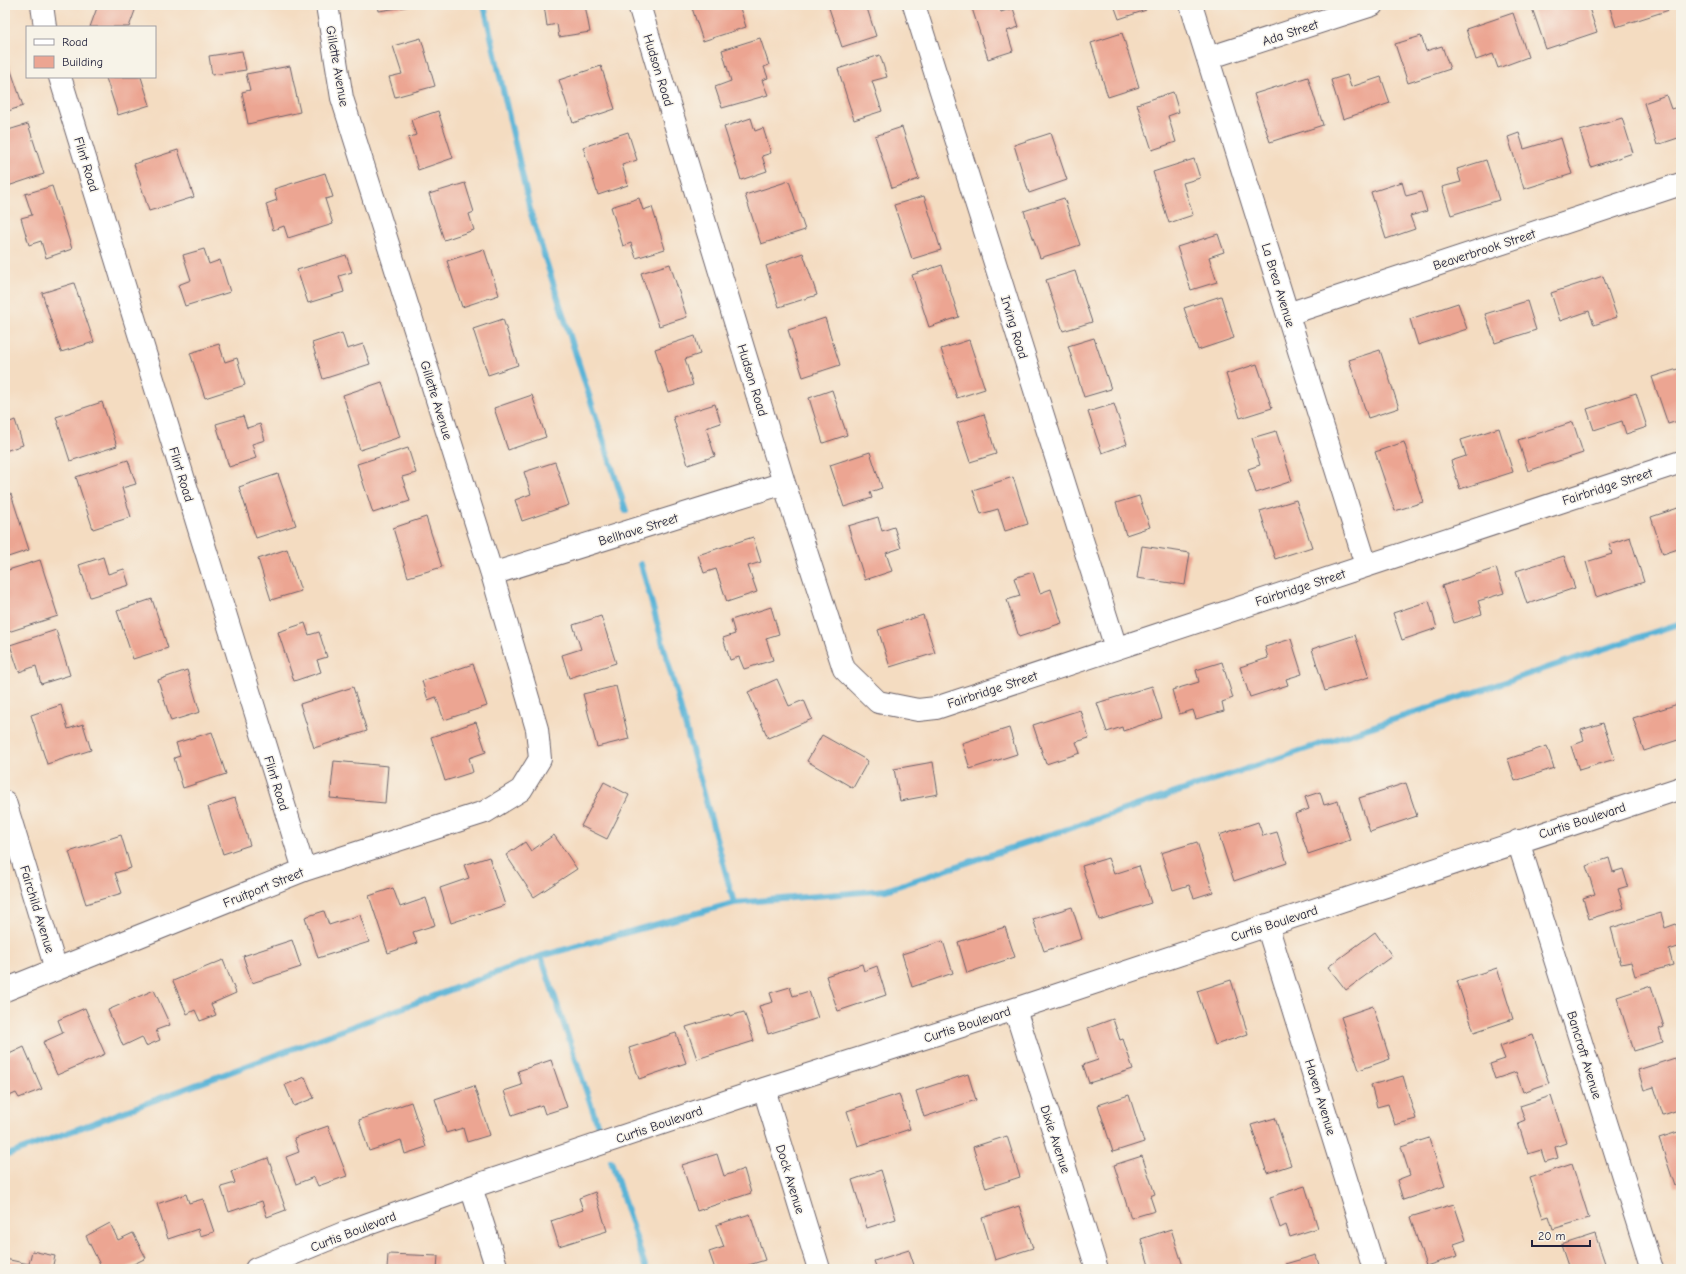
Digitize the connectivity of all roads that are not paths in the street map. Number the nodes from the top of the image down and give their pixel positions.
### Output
1 (42, 5) edge
2 (327, 5) edge
3 (639, 5) edge
4 (914, 5) edge
5 (1191, 5) edge
6 (1372, 5) edge
7 (45, 26) edge
8 (1208, 58) junction
9 (60, 78) edge
10 (1681, 184) edge
11 (1288, 314) junction
12 (1681, 462) edge
13 (784, 483) junction
14 (1366, 565) junction
15 (492, 574) junction
16 (1116, 648) junction
17 (918, 710) joint
18 (1681, 788) edge
19 (521, 790) joint
20 (5, 802) edge
21 (1518, 841) junction
22 (304, 870) junction
23 (1267, 925) junction
24 (56, 969) junction
25 (5, 990) edge
26 (1015, 1009) junction
27 (764, 1089) junction
28 (471, 1187) junction
29 (256, 1269) edge
30 (497, 1269) edge
31 (819, 1269) edge
32 (1097, 1269) edge
33 (1374, 1269) edge
34 (1652, 1269) edge

1 - 7 street
2 - 15 street, Gillette Avenue
3 - 13 street, Hudson Road
4 - 16 street, Irving Road
5 - 8 street, La Brea Avenue
6 - 8 street, Ada Street
8 - 11 street, La Brea Avenue
9 - 22 street, Flint Road
10 - 11 street, Beaverbrook Street
11 - 14 street, La Brea Avenue
12 - 14 street, Fairbridge Street
13 - 15 street, Bellhave Street
13 - 17 street, Hudson Road
14 - 16 street, Fairbridge Street
15 - 19 street, Gillette Avenue
16 - 17 street, Fairbridge Street
18 - 21 street, Curtis Boulevard
19 - 22 street, Fruitport Street
20 - 24 street, Fairchild Avenue
21 - 23 street, Curtis Boulevard
21 - 34 street, Bancroft Avenue
22 - 24 street, Fruitport Street
23 - 26 street, Curtis Boulevard
23 - 33 street, Haven Avenue
24 - 25 street, Fruitport Street
26 - 27 street, Curtis Boulevard
26 - 32 street, Dixie Avenue
27 - 28 street, Curtis Boulevard
27 - 31 street, Dock Avenue
28 - 29 street, Curtis Boulevard
28 - 30 street

